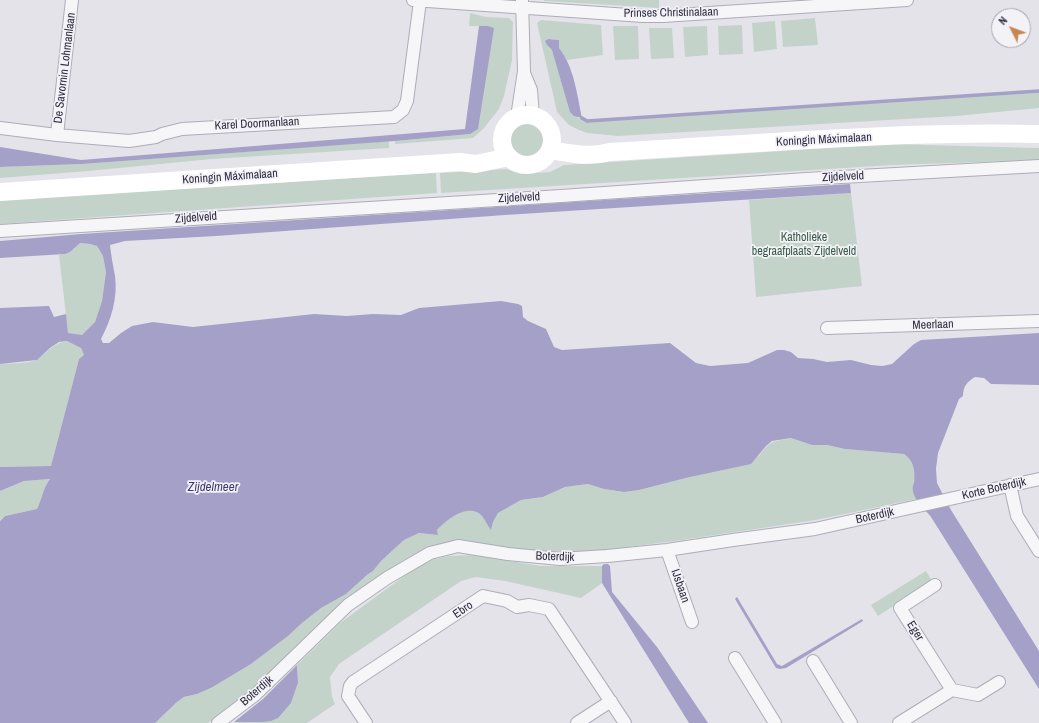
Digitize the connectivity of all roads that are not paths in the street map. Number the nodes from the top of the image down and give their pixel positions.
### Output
1 (72, 0) edge
2 (416, 0) edge
3 (907, 0) edge
4 (522, 4) edge
5 (525, 116) junction
6 (0, 128) edge
7 (1039, 134) edge
8 (57, 135) junction
9 (551, 144) junction
10 (506, 150) junction
11 (1039, 166) edge
12 (0, 192) edge
13 (0, 231) edge
14 (1039, 321) edge
15 (827, 328) dead end
16 (1039, 479) edge
17 (1010, 485) junction
18 (948, 499) joint
19 (667, 550) junction
20 (1039, 551) edge
21 (935, 585) dead end
22 (692, 622) dead end
23 (735, 658) dead end
24 (813, 661) dead end
25 (999, 682) dead end
26 (952, 690) junction
27 (611, 701) junction
28 (218, 723) edge
29 (366, 723) edge
30 (577, 723) edge
31 (625, 723) edge
32 (775, 723) edge
33 (851, 723) edge
34 (899, 723) edge

1 - 8 street, De Savornin Lohmanlaan
2 - 4 street, Prinses Christinalaan
2 - 8 street, Karel Doormanlaan
3 - 4 street, Prinses Christinalaan
4 - 5 street
5 - 9 street
5 - 10 street
6 - 8 street, Karel Doormanlaan
7 - 9 street, Koningin Máximalaan
9 - 10 street
10 - 12 street, Koningin Máximalaan
11 - 13 street, Zijdelveld
14 - 15 street, Meerlaan
16 - 17 street, Korte Boterdijk
17 - 18 street, Korte Boterdijk
17 - 20 street
18 - 19 street, Boterdijk
19 - 22 street, IJsbaan
19 - 28 street, Boterdijk
21 - 26 street, Eger
23 - 32 street
24 - 33 street
25 - 26 street
26 - 34 street
27 - 29 street, Ebro
27 - 30 street
27 - 31 street, Ebro

